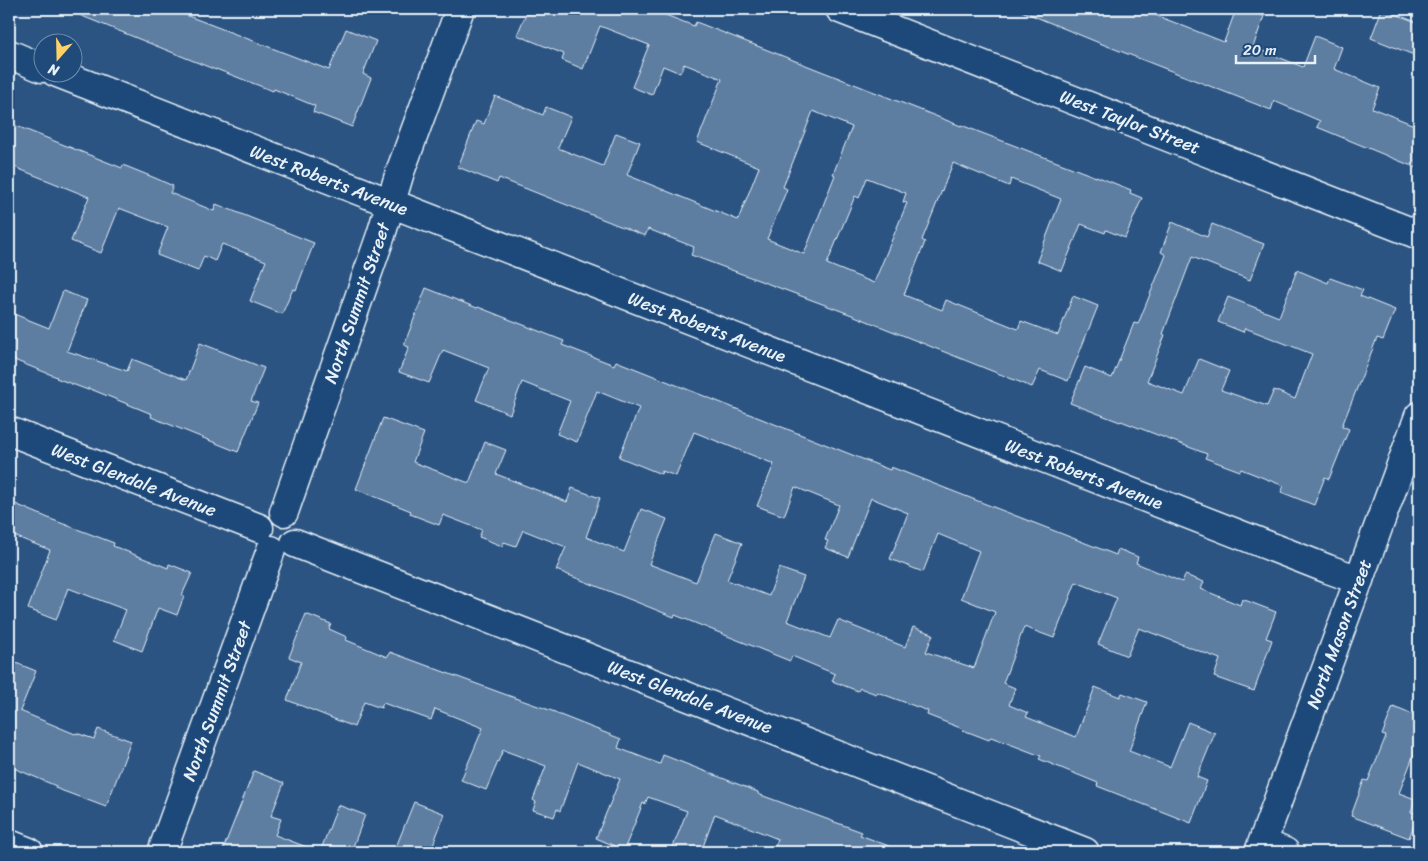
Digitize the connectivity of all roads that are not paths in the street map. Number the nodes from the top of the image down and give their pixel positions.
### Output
1 (460, 9) edge
2 (840, 9) edge
3 (9, 54) edge
4 (32, 64) edge
5 (80, 82) edge
6 (390, 204) junction
7 (1419, 235) edge
8 (1419, 416) edge
9 (9, 431) edge
10 (275, 540) junction
11 (1359, 580) junction
12 (9, 844) edge
13 (1269, 849) edge
14 (29, 852) edge
15 (162, 852) edge
16 (1085, 852) edge

1 - 6 street, North Summit Street
2 - 7 street, West Taylor Street
3 - 4 street
5 - 6 street, West Roberts Avenue
6 - 10 street, North Summit Street
6 - 11 street, West Roberts Avenue
8 - 11 street, North Mason Street
9 - 10 street, West Glendale Avenue
10 - 15 street, North Summit Street
10 - 16 street, West Glendale Avenue
11 - 13 street, North Mason Street
12 - 14 street

